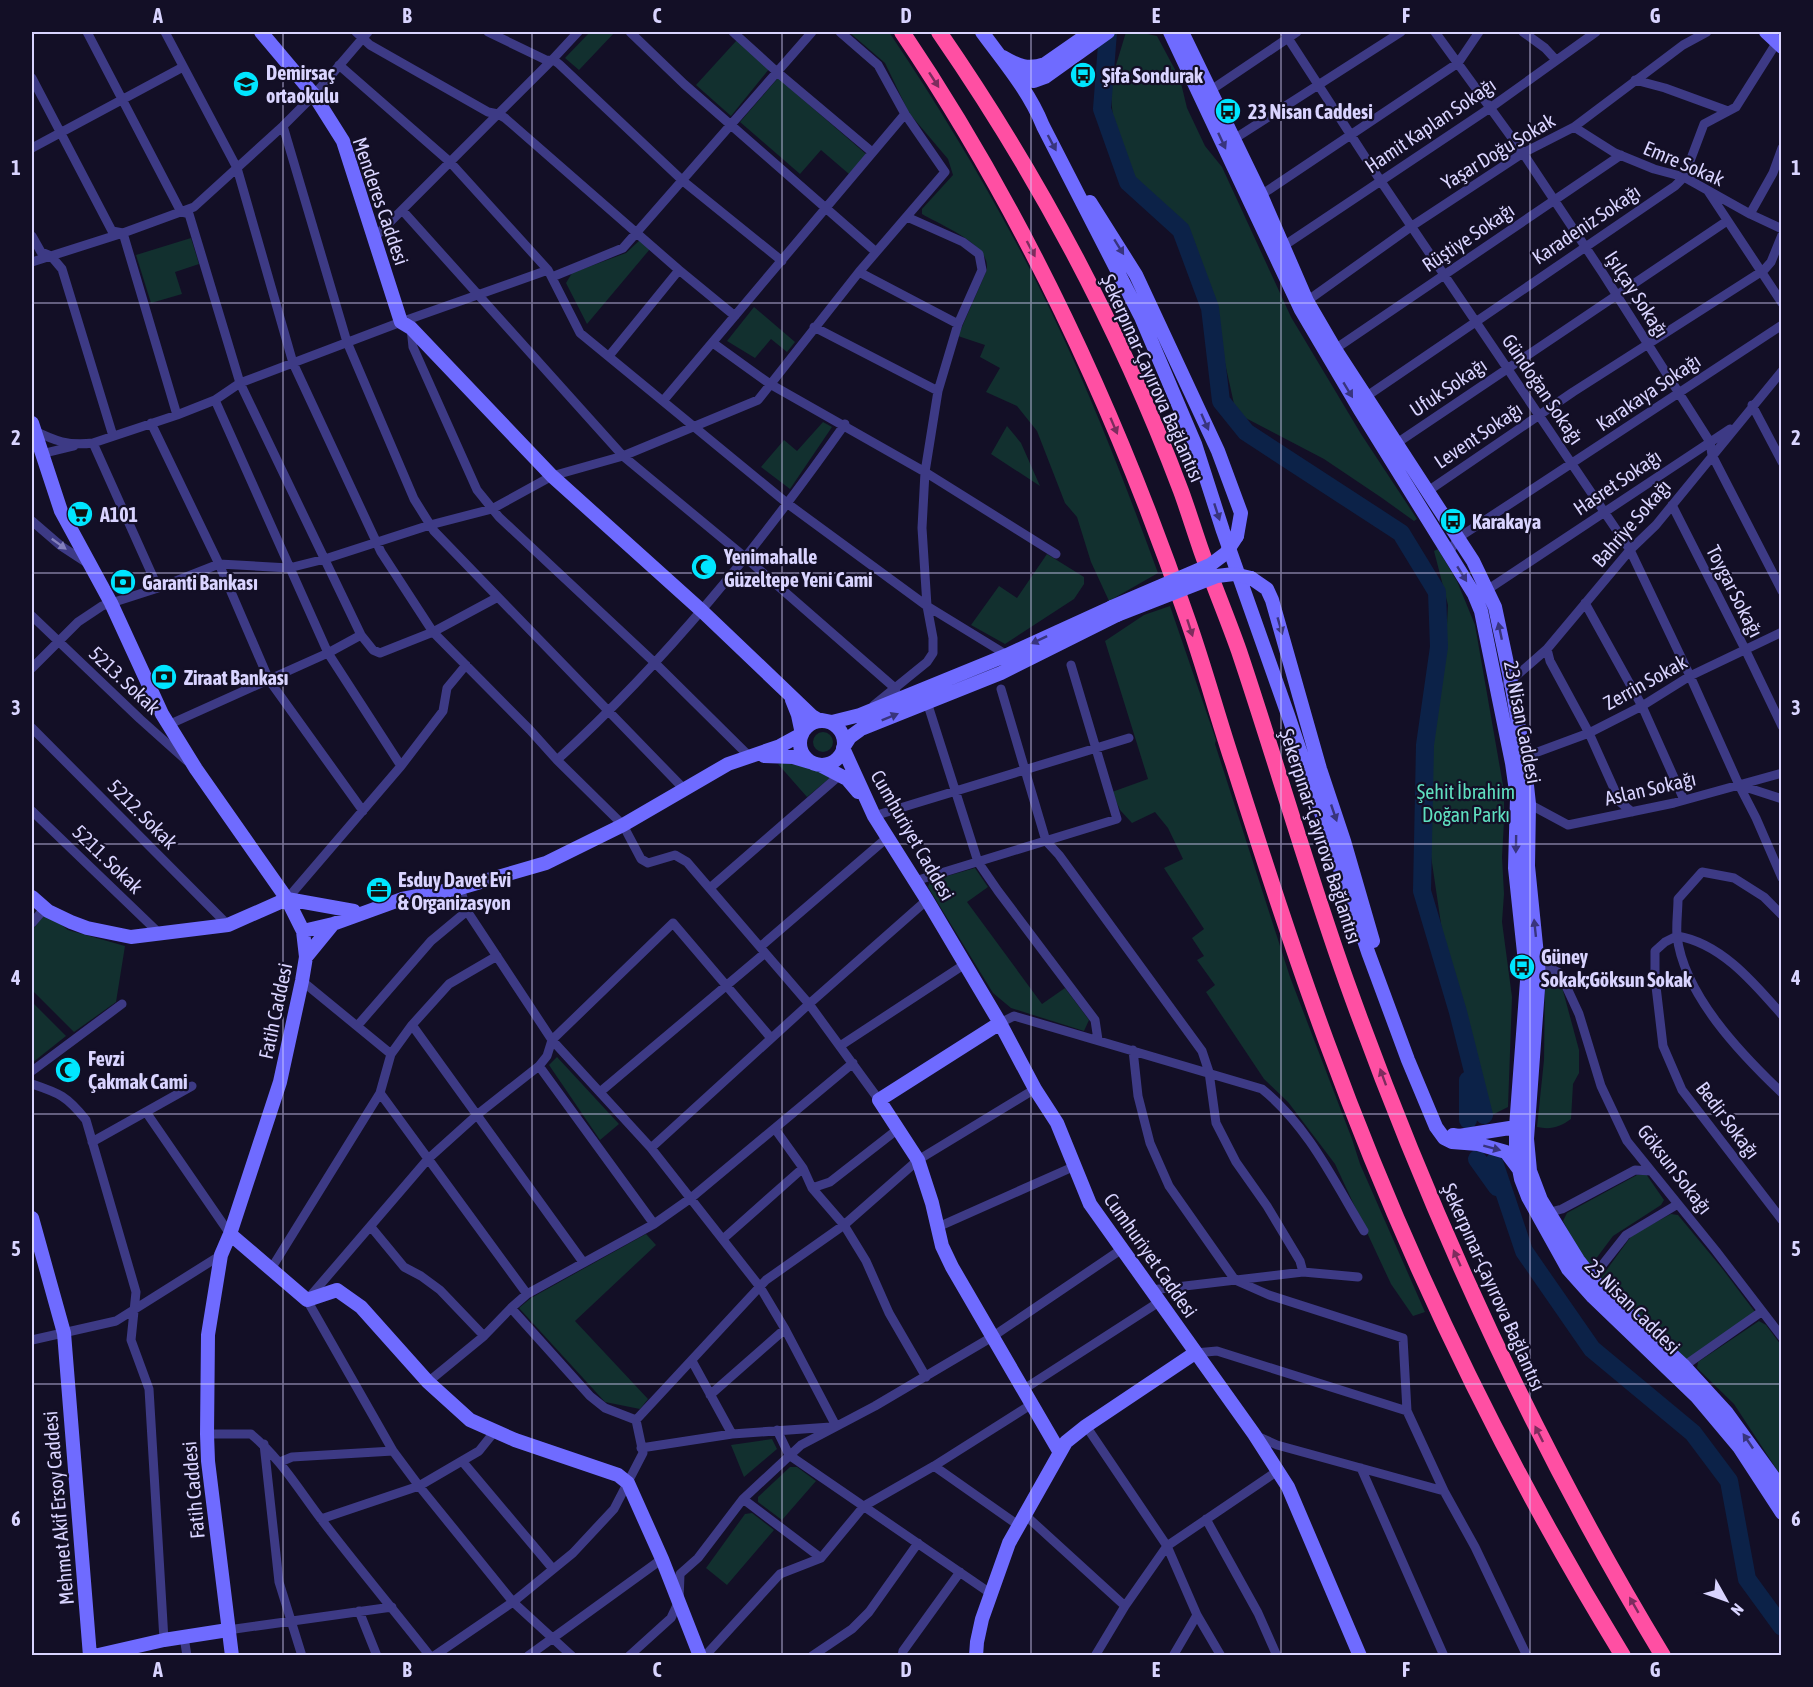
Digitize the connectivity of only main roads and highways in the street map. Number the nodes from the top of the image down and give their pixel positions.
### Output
1 (902, 32) edge
2 (939, 32) edge
3 (1623, 1656) edge
4 (1663, 1656) edge

1 -> 3 highway
4 -> 2 highway, Şekerpınar-Çayırova Bağlantısı

